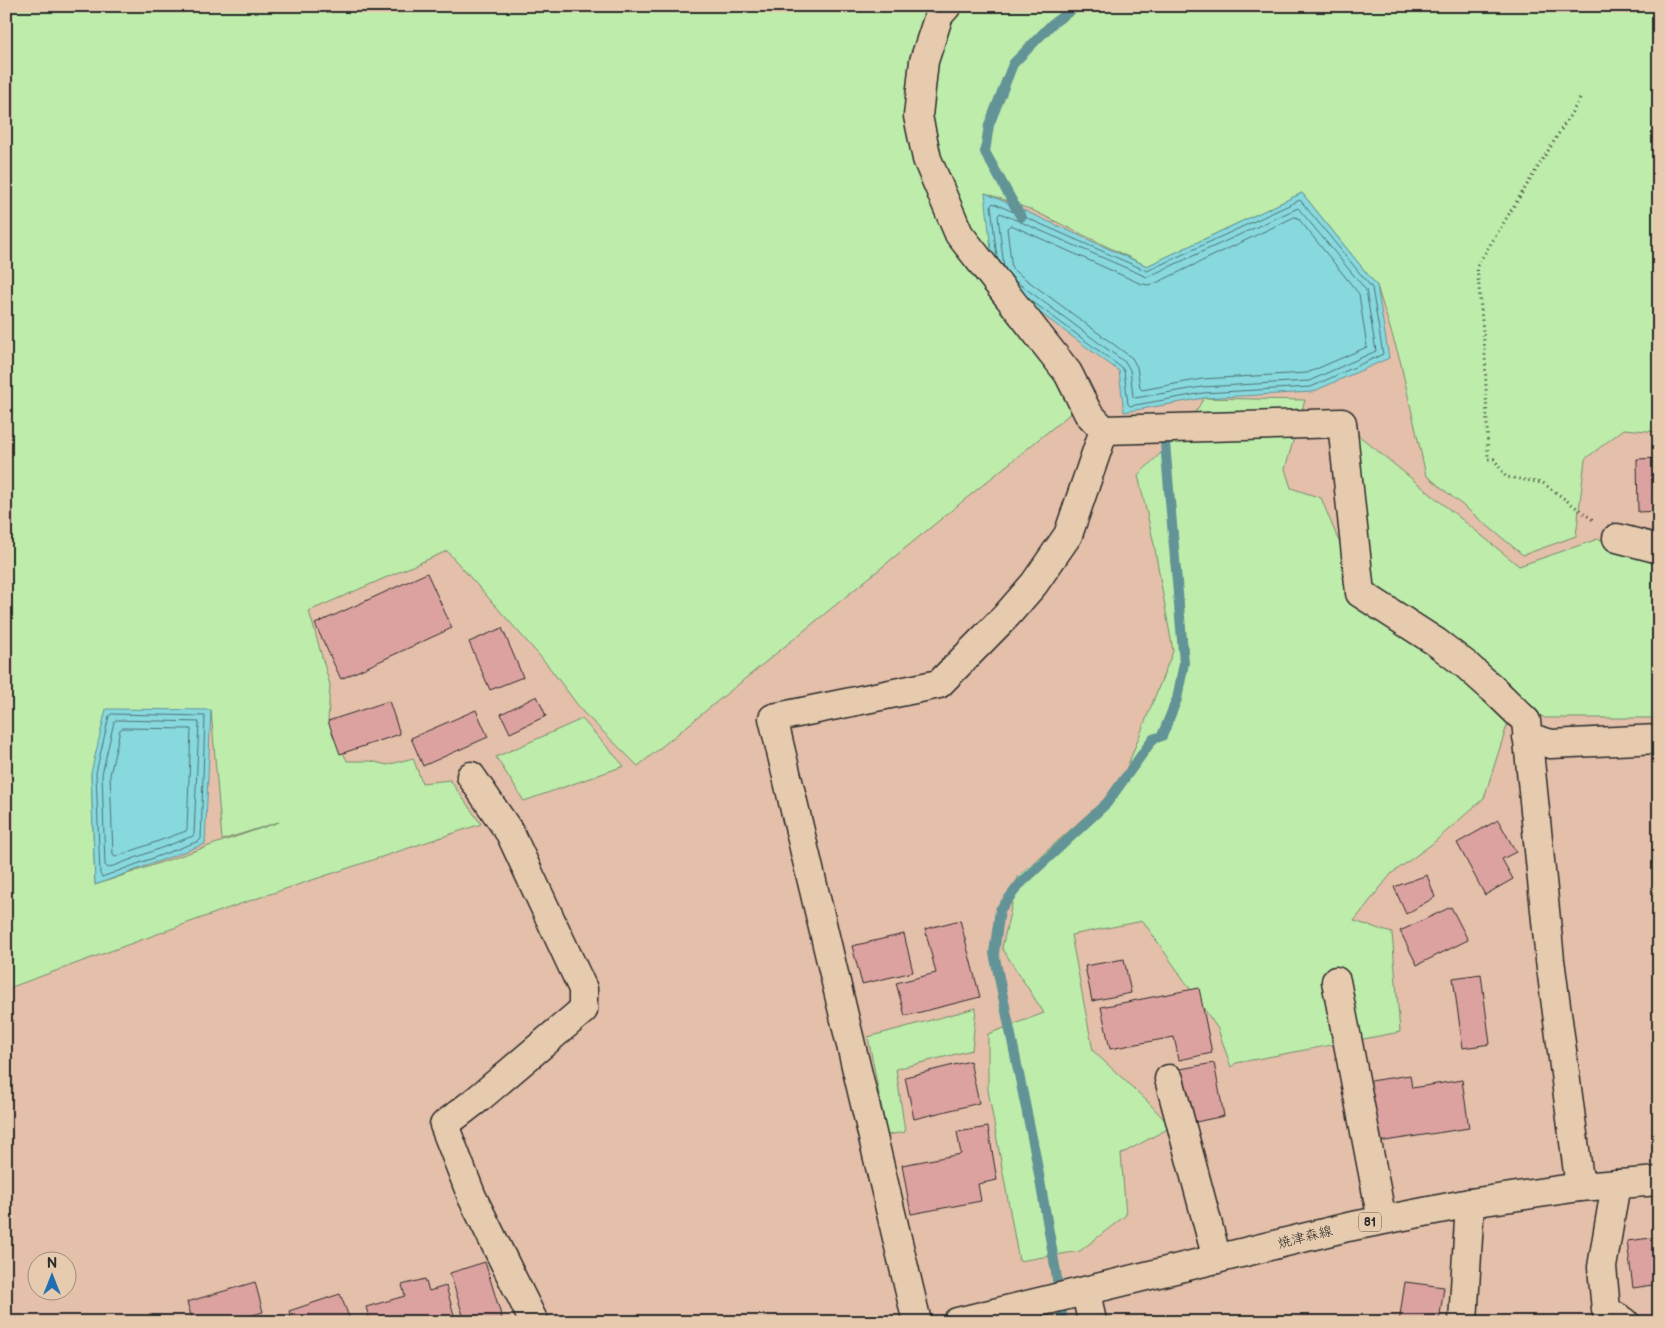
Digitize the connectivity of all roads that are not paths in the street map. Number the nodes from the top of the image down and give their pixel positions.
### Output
1 (947, 6) edge
2 (1104, 430) junction
3 (1617, 538) road end
4 (1659, 549) edge
5 (1527, 737) junction
6 (1659, 739) edge
7 (471, 776) dead end
8 (1336, 981) dead end
9 (1169, 1078) dead end
10 (1659, 1182) edge
11 (1616, 1184) junction
12 (1580, 1187) junction
13 (1470, 1203) junction
14 (1382, 1220) junction
15 (1217, 1258) junction
16 (1086, 1290) junction
17 (534, 1322) edge
18 (917, 1322) edge
19 (957, 1322) edge
20 (1092, 1322) edge
21 (1463, 1322) edge
22 (1626, 1322) edge

1 - 2 street
2 - 5 street
2 - 18 street
3 - 4 street
5 - 6 street
5 - 12 street
7 - 17 street
8 - 14 street
9 - 15 street
10 - 11 street, 焼津森線 / 81
11 - 12 street, 焼津森線 / 81
11 - 22 street
12 - 13 street, 焼津森線 / 81
13 - 14 street, 焼津森線 / 81
13 - 21 street
14 - 15 street, 焼津森線 / 81
15 - 16 street, 焼津森線 / 81
16 - 19 street, 焼津森線 / 81
16 - 20 street

